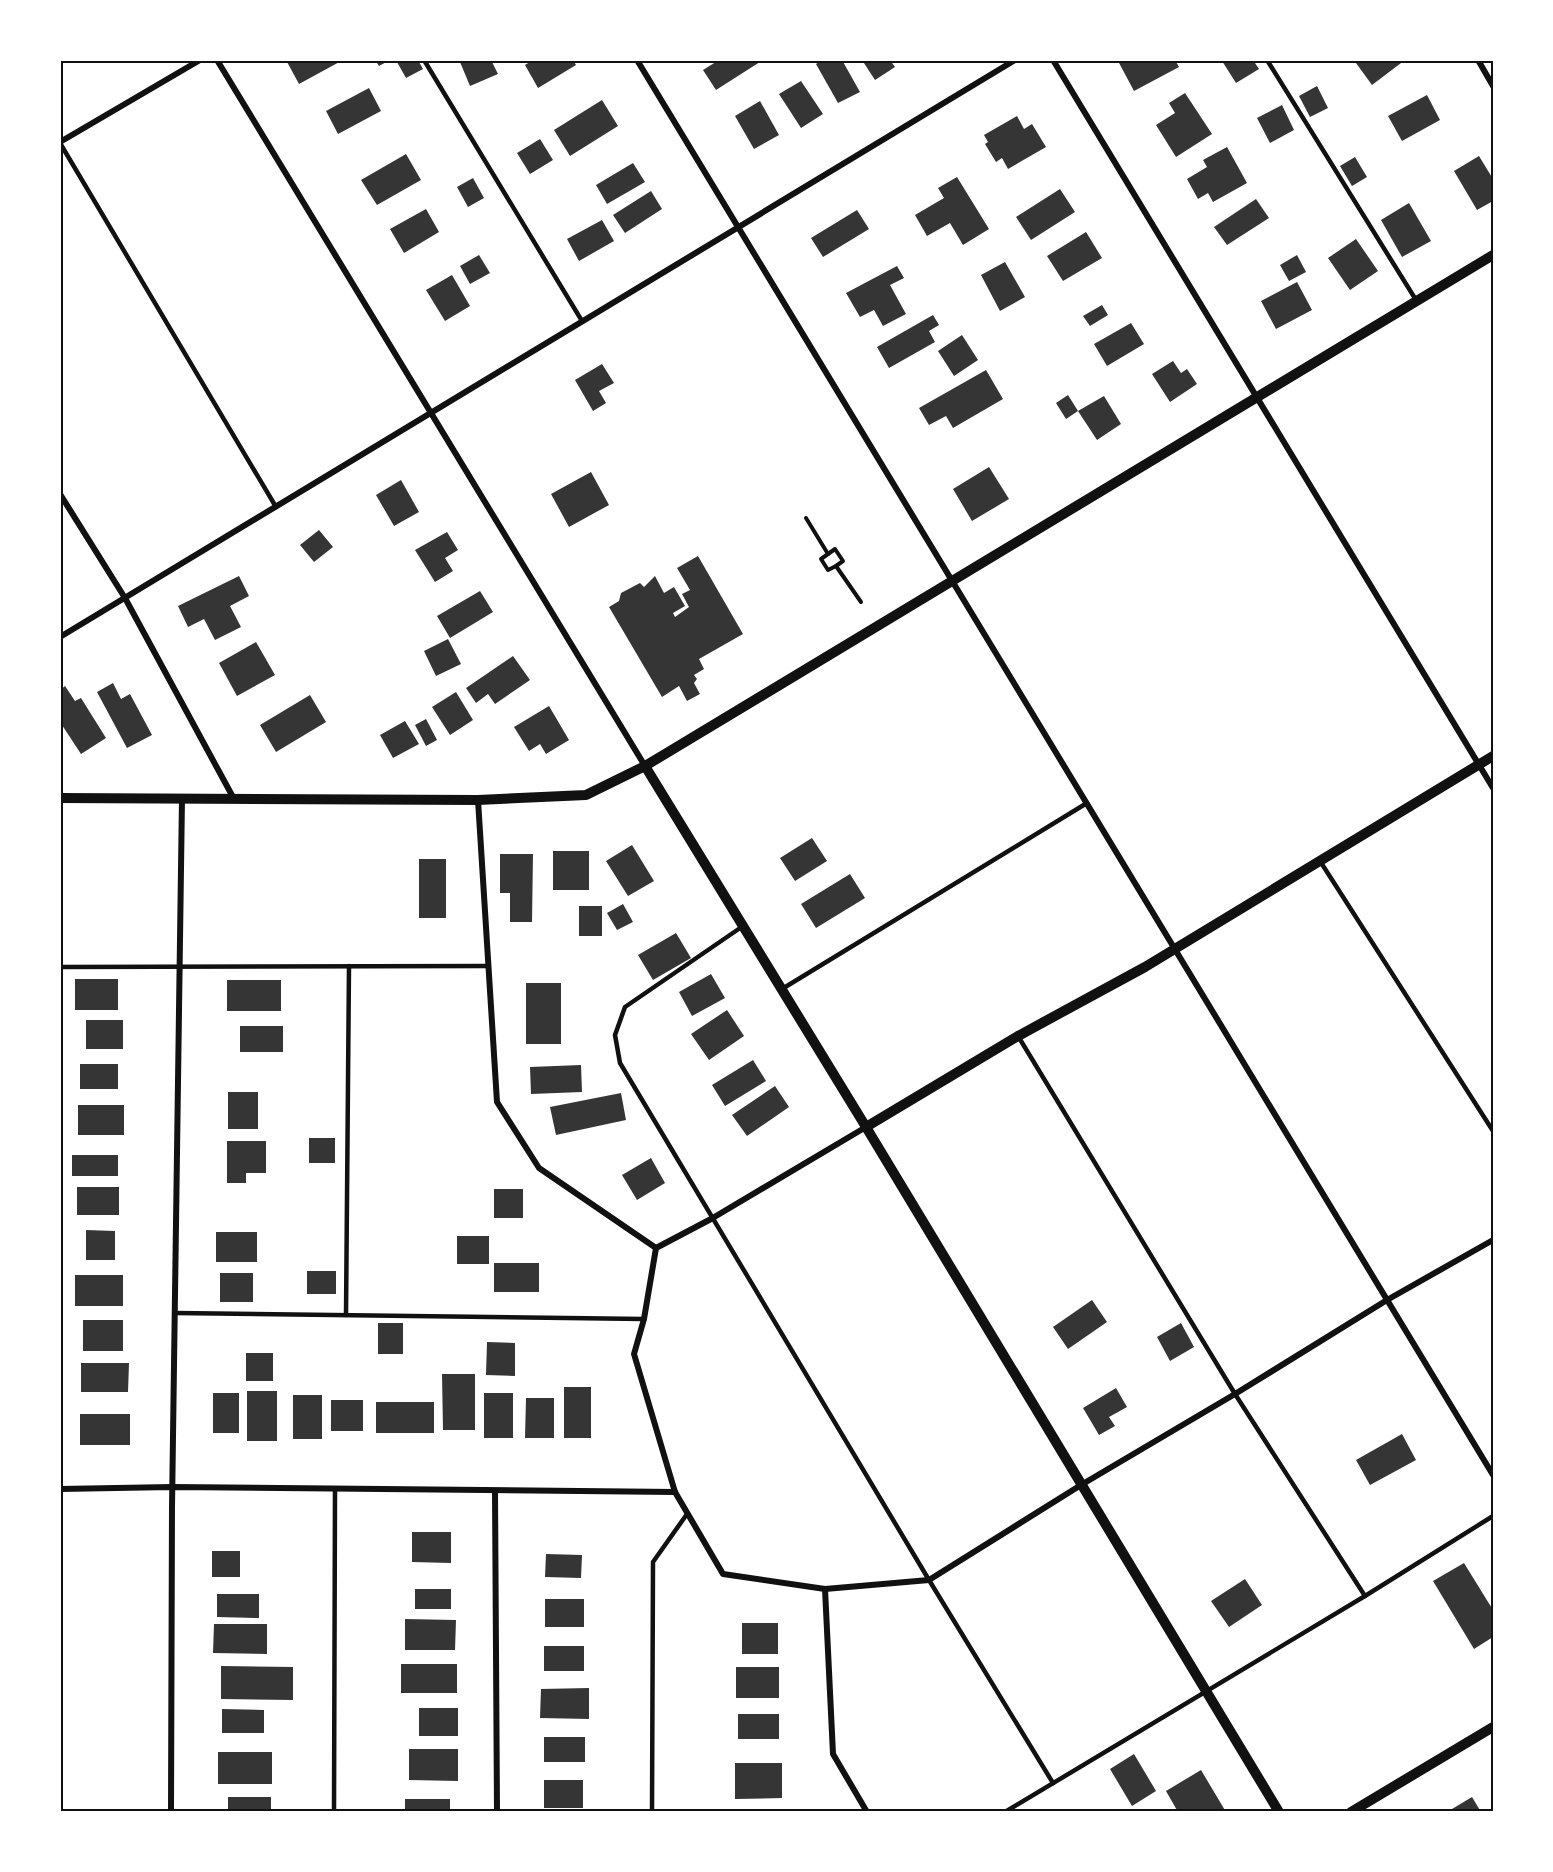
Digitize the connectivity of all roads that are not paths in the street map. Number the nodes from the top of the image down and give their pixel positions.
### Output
1 (200, 60) edge
2 (217, 60) edge
3 (424, 60) edge
4 (637, 60) edge
5 (1015, 60) edge
6 (1053, 60) edge
7 (1267, 60) edge
8 (1478, 60) edge
9 (1493, 86) edge
10 (60, 143) edge
11 (738, 226) junction
12 (1493, 255) edge
13 (1416, 300) junction
14 (582, 321) junction
15 (1257, 396) junction
16 (432, 412) junction
17 (60, 494) edge
18 (276, 507) junction
19 (952, 581) junction
20 (125, 598) junction
21 (60, 637) edge
22 (1493, 756) edge
23 (1479, 765) junction
24 (645, 766) junction
25 (1493, 788) edge
26 (60, 798) edge
27 (182, 798) junction
28 (234, 799) junction
29 (478, 800) junction
30 (1087, 803) junction
31 (1320, 861) junction
32 (743, 926) junction
33 (1175, 949) junction
34 (349, 966) junction
35 (488, 966) junction
36 (60, 967) edge
37 (180, 967) junction
38 (782, 989) junction
39 (1018, 1036) junction
40 (866, 1127) junction
41 (1493, 1131) edge
42 (711, 1219) junction
43 (1493, 1240) edge
44 (656, 1248) junction
45 (1387, 1300) junction
46 (175, 1312) junction
47 (346, 1315) junction
48 (644, 1319) junction
49 (1235, 1394) junction
50 (1493, 1475) edge
51 (1081, 1485) junction
52 (172, 1487) junction
53 (60, 1488) edge
54 (335, 1489) junction
55 (495, 1491) junction
56 (675, 1492) junction
57 (687, 1514) junction
58 (1493, 1516) edge
59 (929, 1580) junction
60 (825, 1589) junction
61 (1365, 1596) junction
62 (1205, 1691) junction
63 (1493, 1726) edge
64 (1053, 1783) junction
65 (171, 1812) edge
66 (334, 1812) edge
67 (497, 1812) edge
68 (652, 1812) edge
69 (867, 1812) edge
70 (1005, 1812) edge
71 (1279, 1812) edge
72 (1351, 1812) edge

1 - 10 street
2 - 16 street
3 - 14 lane
4 - 11 street
5 - 11 street
6 - 15 street
7 - 13 lane
8 - 9 street
10 - 18 lane
11 - 14 street
11 - 19 street
12 - 13 street
13 - 15 street
14 - 16 street
15 - 19 street
15 - 23 street
16 - 18 street
16 - 24 street
17 - 20 street
18 - 20 street
19 - 24 street
19 - 30 street
20 - 21 street
20 - 28 street
22 - 23 street
23 - 25 street
23 - 31 street
24 - 29 street
24 - 32 street
26 - 27 street
27 - 28 street
27 - 37 street
28 - 29 street
29 - 35 street
30 - 33 street
30 - 38 lane
31 - 33 street
31 - 41 lane
32 - 38 street
32 - 42 lane
33 - 39 street
33 - 45 street
34 - 35 lane
34 - 37 lane
34 - 47 lane
35 - 44 street
36 - 37 lane
37 - 46 street
38 - 40 street
39 - 40 street
39 - 49 lane
40 - 42 street
40 - 51 street
42 - 44 street
42 - 59 lane
43 - 45 street
44 - 48 street
45 - 49 street
45 - 50 street
46 - 47 lane
46 - 52 street
47 - 48 lane
48 - 56 street
49 - 51 street
49 - 61 lane
51 - 59 street
51 - 62 street
52 - 53 street
52 - 54 street
52 - 65 street
54 - 55 street
54 - 66 lane
55 - 56 street
55 - 67 street
56 - 57 street
57 - 60 street
57 - 68 lane
58 - 61 lane
59 - 60 street
59 - 64 lane
60 - 69 street
61 - 62 lane
62 - 64 lane
62 - 71 street
63 - 72 street
64 - 70 lane

